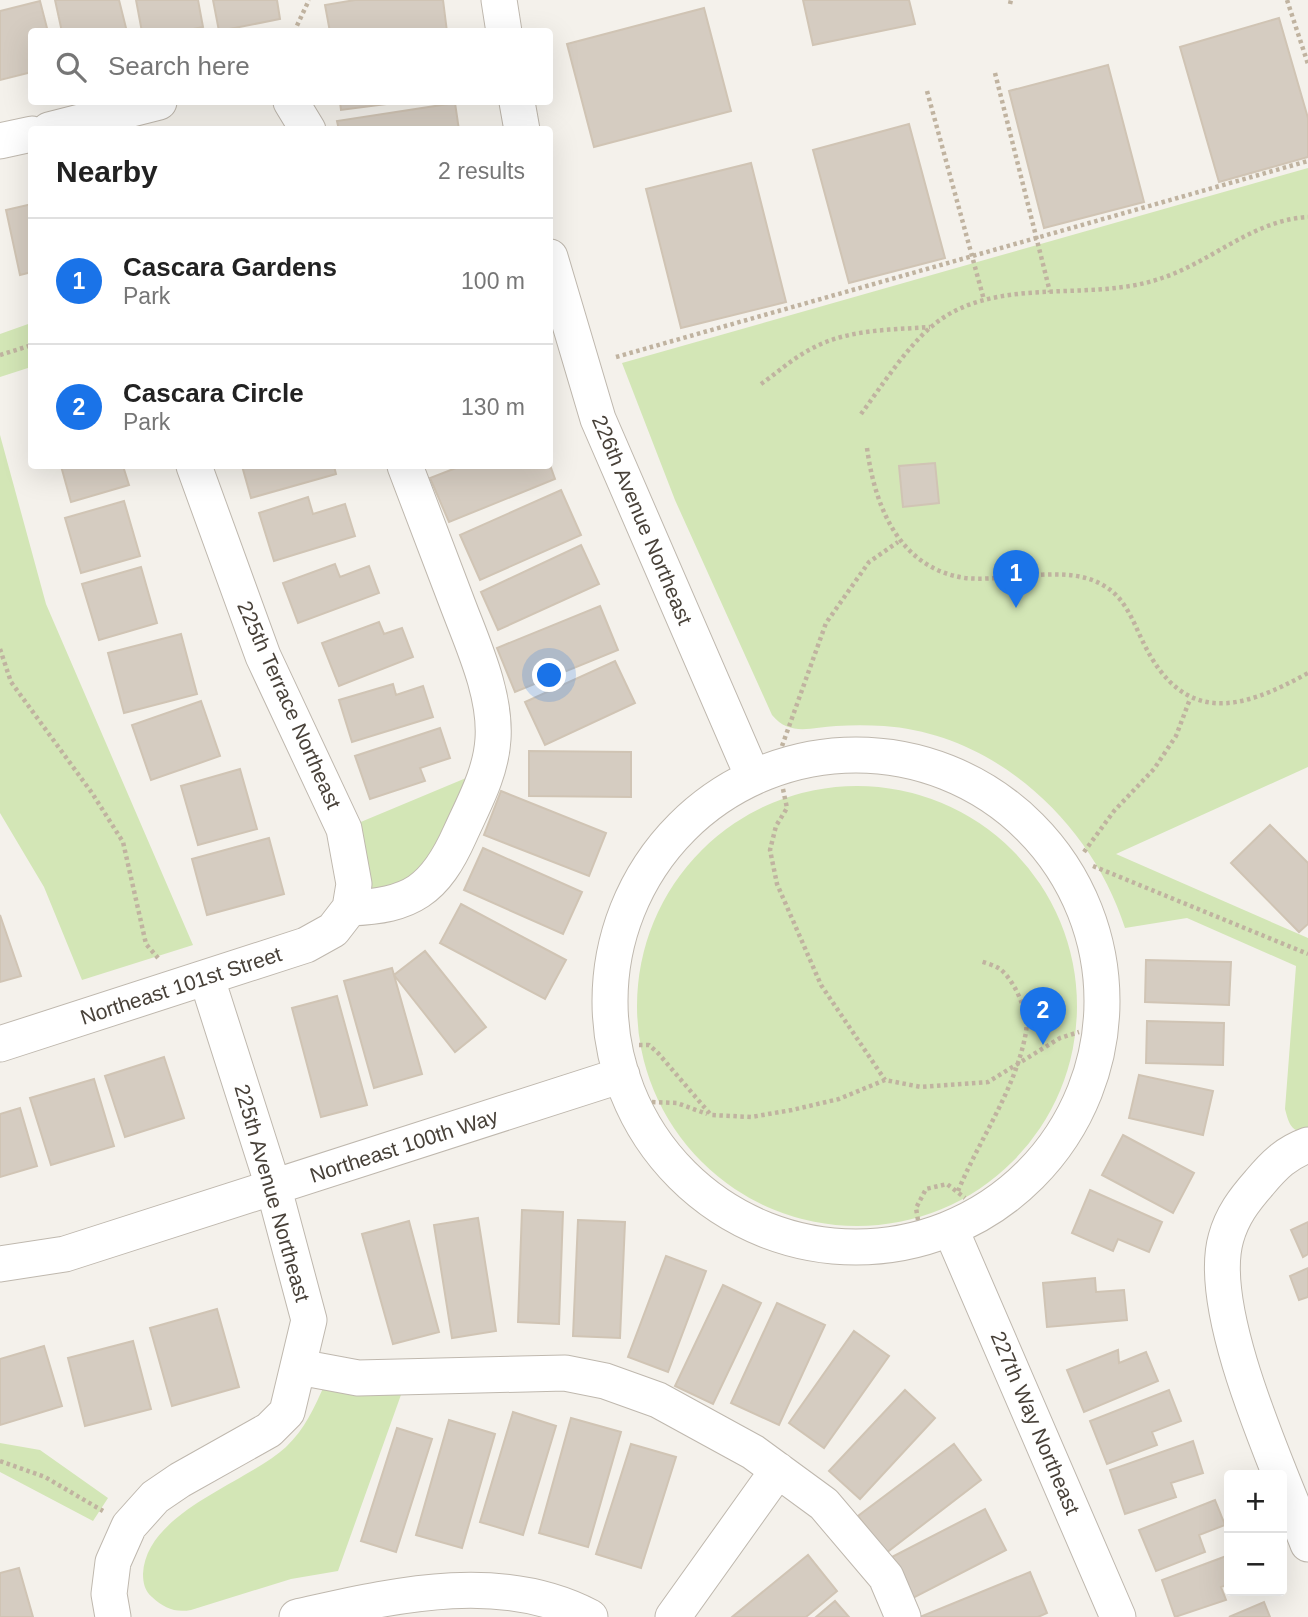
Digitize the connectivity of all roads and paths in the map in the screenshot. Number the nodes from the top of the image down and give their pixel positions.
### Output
1 (309, 0) edge
2 (499, 0) edge
3 (1287, 0) edge
4 (296, 28) edge
5 (503, 28) edge
6 (1308, 64) edge
7 (995, 73) dead end
8 (927, 91) dead end
9 (152, 105) edge
10 (293, 105) edge
11 (518, 105) edge
12 (113, 122) edge
13 (80, 126) edge
14 (306, 126) edge
15 (521, 126) edge
16 (28, 135) edge
17 (0, 141) edge
18 (1308, 161) edge
19 (1308, 217) edge
20 (1037, 237) junction
21 (972, 256) junction
22 (553, 267) edge
23 (1050, 292) junction
24 (984, 300) junction
25 (930, 327) junction
26 (28, 346) edge
27 (0, 355) edge
28 (616, 357) dead end
29 (761, 384) dead end
30 (861, 414) dead end
31 (867, 448) dead end
32 (195, 469) edge
33 (406, 469) edge
34 (898, 542) junction
35 (0, 649) edge
36 (1308, 673) edge
37 (1190, 699) junction
38 (782, 746) dead end
39 (766, 779) junction
40 (1084, 852) dead end
41 (1093, 866) dead end
42 (350, 908) junction
43 (1308, 954) edge
44 (980, 961) dead end
45 (194, 983) junction
46 (1079, 1032) dead end
47 (0, 1044) edge
48 (628, 1060) junction
49 (1014, 1068) junction
50 (885, 1080) junction
51 (652, 1102) dead end
52 (711, 1115) junction
53 (1308, 1144) edge
54 (274, 1189) junction
55 (958, 1191) junction
56 (946, 1218) junction
57 (65, 1254) junction
58 (0, 1264) edge
59 (0, 1288) edge
60 (299, 1367) junction
61 (0, 1461) edge
62 (778, 1470) junction
63 (104, 1511) dead end
64 (1308, 1544) edge
65 (113, 1617) edge
66 (297, 1617) edge
67 (590, 1617) edge
68 (673, 1617) edge
69 (903, 1617) edge
70 (1118, 1617) edge

1 - 4 path
2 - 5 street
3 - 6 path
7 - 20 path
8 - 21 path
9 - 12 street
10 - 14 street
11 - 15 street
12 - 13 street
16 - 17 street
18 - 20 path
19 - 23 path
20 - 21 path
20 - 23 path
21 - 24 path
21 - 28 path
22 - 39 street, 226th Avenue Northeast
23 - 24 path
24 - 25 path
25 - 29 path
25 - 30 path
26 - 27 path
31 - 34 path
32 - 42 street, 225th Terrace Northeast
33 - 42 street
34 - 37 path
34 - 38 path
35 - 45 path
36 - 37 path
37 - 40 path
39 - 48 street
39 - 50 path
39 - 56 street
41 - 43 path
42 - 45 street, Northeast 101st Street
44 - 49 path
45 - 47 street, Northeast 101st Street
45 - 54 street, 225th Avenue Northeast
46 - 49 path
48 - 52 path
48 - 54 street, Northeast 100th Way
48 - 56 street
49 - 50 path
49 - 55 path
50 - 52 path
51 - 52 path
53 - 64 street
54 - 57 street, Northeast 100th Way
54 - 60 street, 225th Avenue Northeast
55 - 56 path
55 - 56 path
56 - 70 street, 227th Way Northeast
57 - 58 street, Northeast 100th Way
57 - 59 street, Northeast 100th Way
60 - 62 street
60 - 65 street, 225th Avenue Northeast
61 - 63 path
62 - 68 street
62 - 69 street
66 - 67 street

